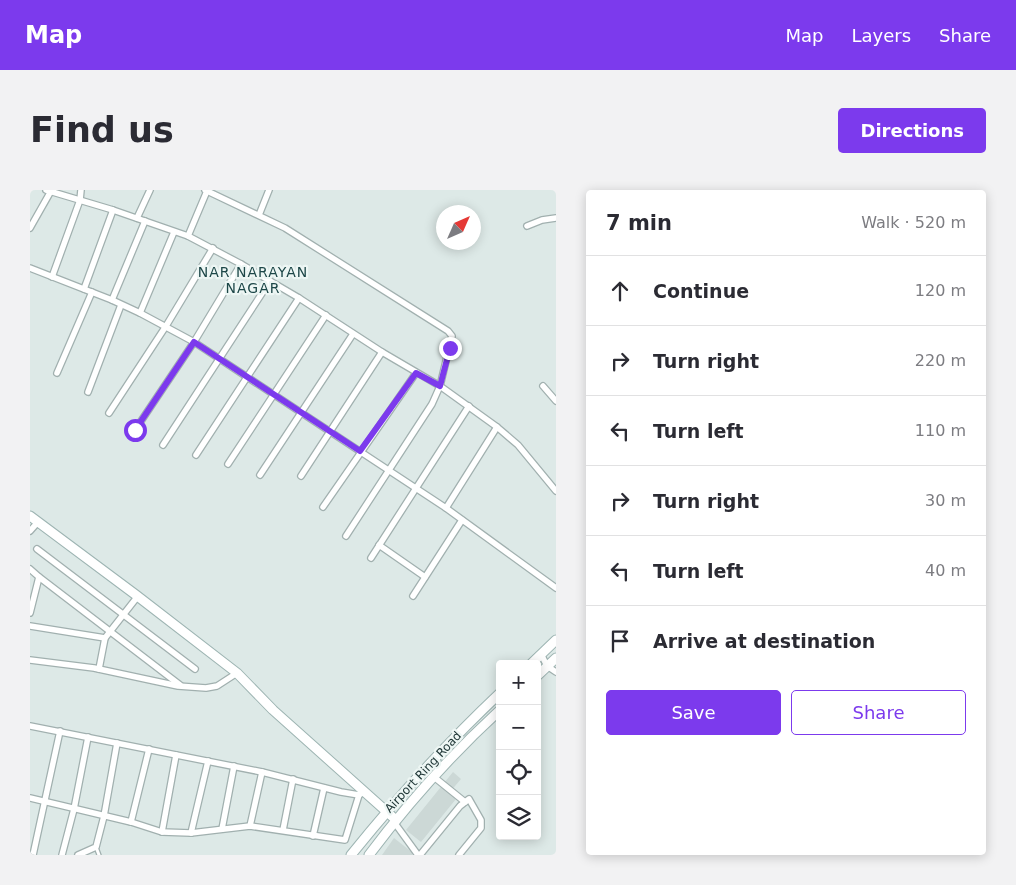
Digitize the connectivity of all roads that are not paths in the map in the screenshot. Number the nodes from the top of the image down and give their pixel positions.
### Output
1 (48, 190) edge
2 (81, 190) edge
3 (150, 190) edge
4 (269, 190) edge
5 (209, 191) edge
6 (80, 200) junction
7 (113, 210) junction
8 (259, 215) junction
9 (137, 218) junction
10 (556, 218) edge
11 (145, 221) junction
12 (527, 226) dead end
13 (30, 227) edge
14 (174, 232) junction
15 (188, 236) junction
16 (213, 248) junction
17 (241, 264) junction
18 (30, 268) edge
19 (52, 277) junction
20 (270, 281) junction
21 (84, 289) junction
22 (92, 292) junction
23 (299, 298) junction
24 (112, 300) junction
25 (121, 305) junction
26 (140, 313) junction
27 (326, 315) junction
28 (166, 326) junction
29 (353, 334) junction
30 (194, 342) junction
31 (382, 352) junction
32 (219, 359) junction
33 (57, 373) dead end
34 (416, 373) junction
35 (247, 376) junction
36 (440, 386) junction
37 (543, 386) dead end
38 (88, 392) dead end
39 (274, 394) junction
40 (556, 401) edge
41 (469, 406) junction
42 (302, 412) junction
43 (109, 413) dead end
44 (498, 427) junction
45 (135, 430) dead end
46 (330, 431) junction
47 (163, 445) dead end
48 (360, 451) junction
49 (196, 455) dead end
50 (228, 464) dead end
51 (389, 470) junction
52 (260, 474) dead end
53 (301, 476) dead end
54 (416, 488) junction
55 (556, 491) edge
56 (323, 507) dead end
57 (446, 508) junction
58 (34, 519) edge
59 (462, 520) junction
60 (30, 531) edge
61 (346, 536) dead end
62 (379, 545) junction
63 (37, 549) dead end
64 (371, 558) dead end
65 (30, 569) edge
66 (426, 576) junction
67 (38, 577) junction
68 (556, 588) edge
69 (138, 596) junction
70 (413, 596) dead end
71 (30, 613) edge
72 (123, 615) junction
73 (30, 626) edge
74 (109, 632) junction
75 (105, 638) junction
76 (556, 640) edge
77 (541, 654) junction
78 (556, 658) edge
79 (30, 660) edge
80 (535, 660) edge
81 (547, 666) junction
82 (99, 669) junction
83 (195, 669) dead end
84 (541, 672) edge
85 (556, 672) edge
86 (237, 674) junction
87 (182, 686) junction
88 (496, 697) edge
89 (496, 714) edge
90 (30, 727) edge
91 (60, 732) junction
92 (88, 737) junction
93 (117, 743) junction
94 (149, 749) junction
95 (176, 755) junction
96 (208, 761) junction
97 (234, 766) junction
98 (262, 772) junction
99 (434, 777) junction
100 (293, 779) junction
101 (324, 788) junction
102 (362, 794) junction
103 (30, 798) edge
104 (465, 802) junction
105 (45, 803) junction
106 (74, 809) junction
107 (386, 812) junction
108 (104, 816) junction
109 (395, 821) junction
110 (131, 822) junction
111 (250, 826) junction
112 (222, 830) junction
113 (283, 830) junction
114 (162, 832) junction
115 (191, 833) junction
116 (33, 836) edge
117 (313, 836) junction
118 (96, 848) junction
119 (33, 855) edge
120 (62, 855) edge
121 (78, 855) edge
122 (99, 855) edge
123 (351, 855) edge
124 (369, 855) edge
125 (419, 855) edge
126 (459, 855) edge

1 - 6 street
1 - 13 street
2 - 6 street
3 - 9 street
4 - 8 street
5 - 8 street
5 - 15 street
6 - 7 street
6 - 19 street
7 - 9 street
7 - 21 street
8 - 36 street
9 - 11 street
10 - 12 street
11 - 14 street
11 - 24 street
14 - 15 street
14 - 26 street
15 - 16 street
16 - 17 street
16 - 28 street
17 - 20 street
17 - 30 street
18 - 19 street
19 - 21 street
20 - 23 street
20 - 32 street
21 - 22 street
22 - 24 street
22 - 33 street
23 - 27 street
23 - 35 street
24 - 25 street
25 - 26 street
25 - 38 street
26 - 28 street
27 - 29 street
27 - 39 street
28 - 30 street
28 - 43 street
29 - 31 street
29 - 42 street
30 - 32 street
30 - 45 street
31 - 34 street
31 - 46 street
32 - 35 street
32 - 47 street
34 - 36 street
34 - 48 street
35 - 39 street
35 - 49 street
36 - 41 street
36 - 51 street
37 - 40 street
39 - 42 street
39 - 50 street
41 - 44 street
41 - 54 street
42 - 46 street
42 - 52 street
44 - 55 street
44 - 57 street
46 - 48 street
46 - 53 street
48 - 51 street
48 - 56 street
51 - 54 street
51 - 61 street
54 - 57 street
54 - 62 street
57 - 59 street
58 - 60 street
58 - 69 main road
59 - 66 street
59 - 68 street
62 - 64 street
62 - 66 street
63 - 72 street
65 - 67 street
66 - 70 street
67 - 71 street
67 - 74 street
69 - 72 street
69 - 86 main road
72 - 74 street
72 - 83 street
73 - 75 street
74 - 75 street
74 - 87 street
75 - 82 street
76 - 77 main road
77 - 80 main road
77 - 81 street
78 - 81 main road
79 - 82 street
81 - 84 main road
81 - 85 street
82 - 87 street
86 - 87 street
86 - 102 main road
88 - 107 main road, Airport Ring Road
89 - 99 main road, Airport Ring Road
90 - 91 street
91 - 92 street
91 - 105 street
92 - 93 street
92 - 106 street
93 - 94 street
93 - 108 street
94 - 95 street
94 - 110 street
95 - 96 street
95 - 114 street
96 - 97 street
96 - 115 street
97 - 98 street
97 - 112 street
98 - 100 street
98 - 111 street
99 - 104 street
99 - 109 main road, Airport Ring Road
100 - 101 street
100 - 113 street
101 - 102 street
101 - 117 street
102 - 107 main road
102 - 117 street
103 - 105 street
104 - 125 street
104 - 126 street
105 - 106 street
105 - 116 street
106 - 108 street
106 - 120 street
107 - 109 main road
107 - 123 main road, Airport Ring Road
108 - 110 street
108 - 118 street
109 - 124 main road, Airport Ring Road
109 - 125 street
110 - 114 street
111 - 112 street
111 - 113 street
112 - 115 street
113 - 117 street
114 - 115 street
116 - 119 street
118 - 121 street
118 - 122 lane

